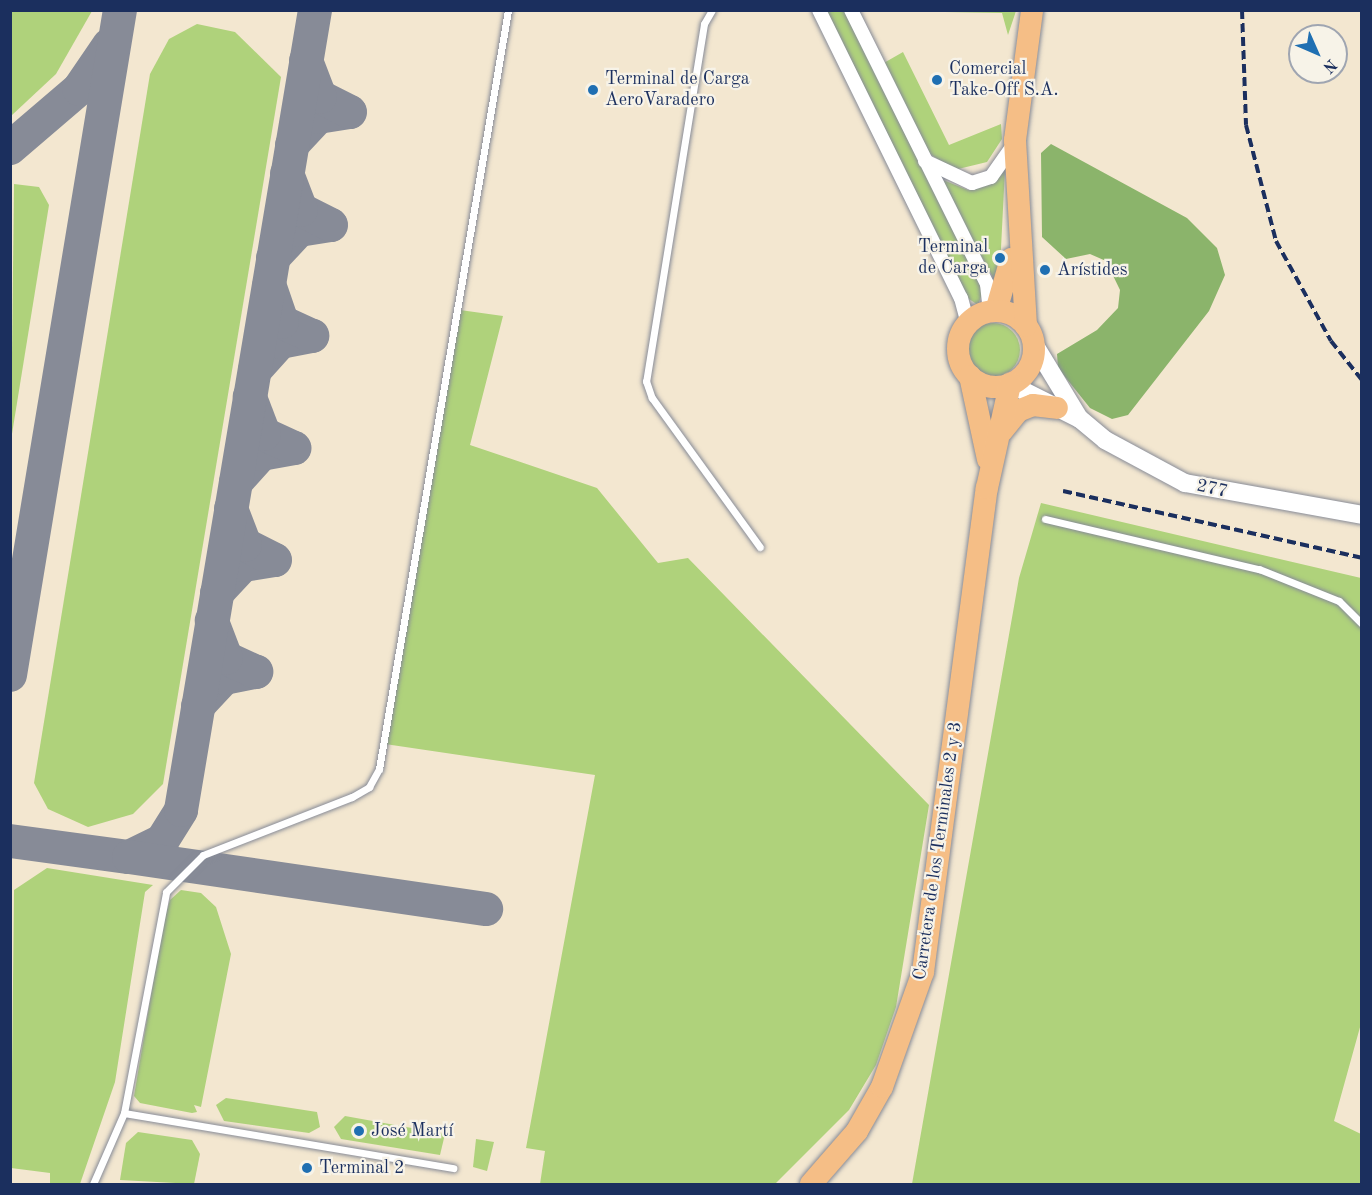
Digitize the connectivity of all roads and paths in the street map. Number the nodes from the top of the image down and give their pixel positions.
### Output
1 (508, 10) edge
2 (712, 10) edge
3 (819, 10) edge
4 (850, 10) edge
5 (1032, 10) edge
6 (1015, 140) junction
7 (923, 160) junction
8 (1017, 213) junction
9 (993, 311) junction
10 (968, 324) junction
11 (1030, 335) junction
12 (970, 376) junction
13 (1010, 384) junction
14 (1057, 408) junction
15 (1080, 419) junction
16 (999, 438) junction
17 (987, 488) junction
18 (1362, 515) edge
19 (1045, 519) dead end
20 (760, 547) dead end
21 (1362, 624) edge
22 (124, 1113) junction
23 (453, 1168) dead end
24 (93, 1185) edge
25 (811, 1185) edge

1 - 22 lane
2 - 20 lane
3 - 10 street
4 - 7 street
5 - 6 main road
6 - 7 street
6 - 8 main road
7 - 9 street
8 - 9 main road
8 - 11 main road
9 - 10 main road
9 - 11 main road
10 - 12 main road
11 - 13 main road
11 - 15 street, 277
12 - 13 main road
12 - 17 main road, Carretera de los Terminales 2 y 3
13 - 14 street, 277
13 - 16 main road, Carretera de los Terminales 2 y 3
14 - 15 street, 277
14 - 16 main road
15 - 18 street, 277
16 - 17 main road, Carretera de los Terminales 2 y 3
17 - 25 main road, Carretera de los Terminales 2 y 3
19 - 21 lane
22 - 23 lane
22 - 24 lane

